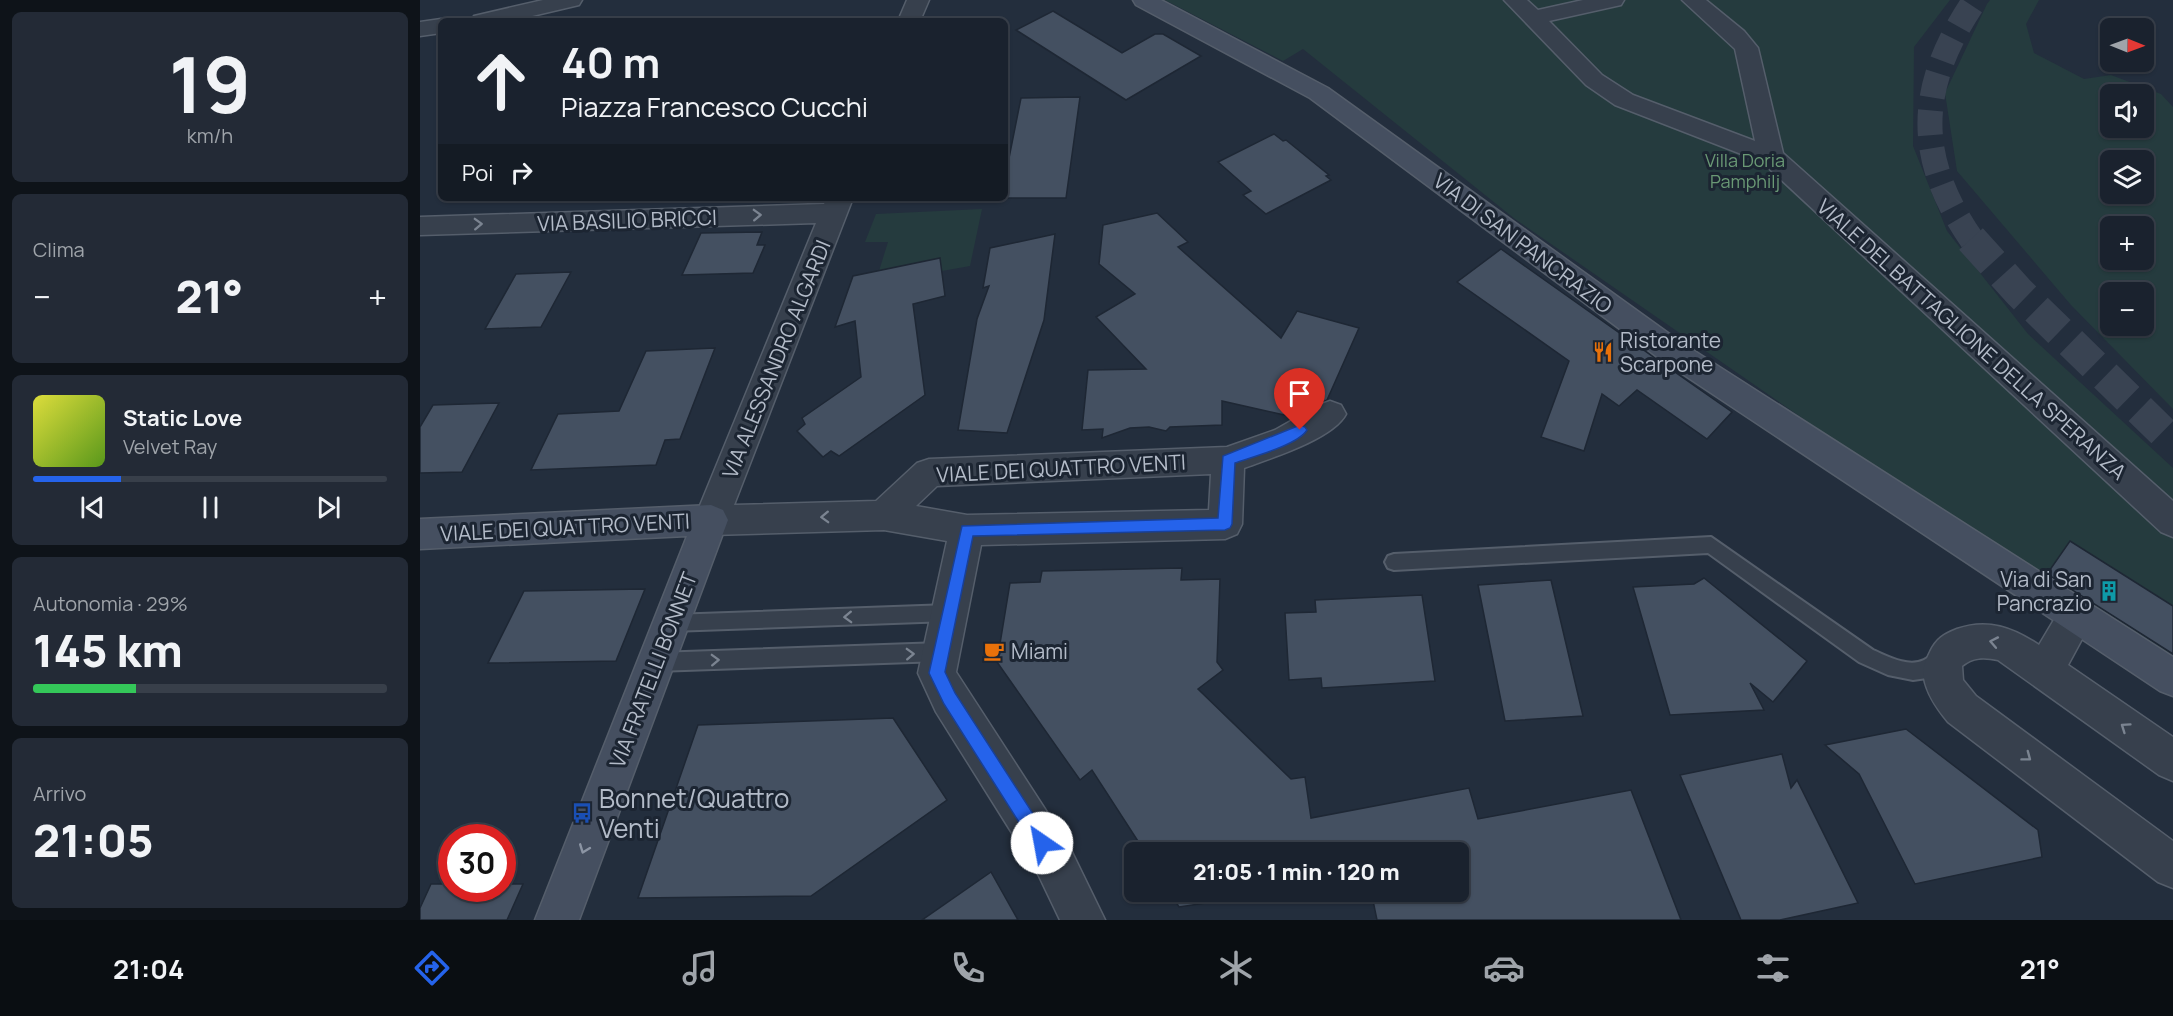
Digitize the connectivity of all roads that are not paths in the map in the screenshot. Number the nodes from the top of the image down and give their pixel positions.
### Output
1 (571, 0) edge
2 (918, 0) edge
3 (1144, 0) edge
4 (1515, 0) edge
5 (1612, 0) edge
6 (1694, 0) edge
7 (495, 18) edge
8 (910, 18) edge
9 (1533, 18) junction
10 (438, 26) edge
11 (420, 29) edge
12 (1771, 156) junction
13 (838, 205) edge
14 (420, 226) edge
15 (1330, 414) dead end
16 (1228, 460) junction
17 (884, 515) junction
18 (711, 520) junction
19 (2173, 522) edge
20 (967, 530) junction
21 (420, 534) edge
22 (1394, 562) dead end
23 (949, 613) junction
24 (2077, 615) junction
25 (671, 623) junction
26 (941, 652) junction
27 (1945, 657) junction
28 (656, 662) junction
29 (2045, 670) junction
30 (2173, 678) edge
31 (2173, 761) edge
32 (2173, 867) edge
33 (557, 920) edge
34 (1083, 920) edge

1 - 7 street
2 - 8 street
3 - 24 street, VIA DI SAN PANCRAZIO
4 - 9 street
5 - 9 street
6 - 12 street
9 - 12 street
10 - 11 street
12 - 19 street, VIALE DEL BATTAGLIONE DELLA SPERANZA
14 -> 13 street, VIA BASILIO BRICCI
13 - 18 street, VIA ALESSANDRO ALGARDI
15 - 16 street, VIALE DEI QUATTRO VENTI
16 - 17 street, VIALE DEI QUATTRO VENTI
16 - 20 street
17 -> 18 street
17 - 20 street
18 - 21 street, VIALE DEI QUATTRO VENTI
18 - 25 street, VIA FRATELLI BONNET
20 - 23 street
22 - 27 lane
23 -> 25 lane
23 - 26 street
24 - 29 street
24 - 30 street, VIA DI SAN PANCRAZIO
25 - 28 street, VIA FRATELLI BONNET
28 -> 26 lane
26 - 34 street
29 -> 27 street
27 -> 32 street
28 -> 33 street, VIA FRATELLI BONNET
31 -> 29 street

